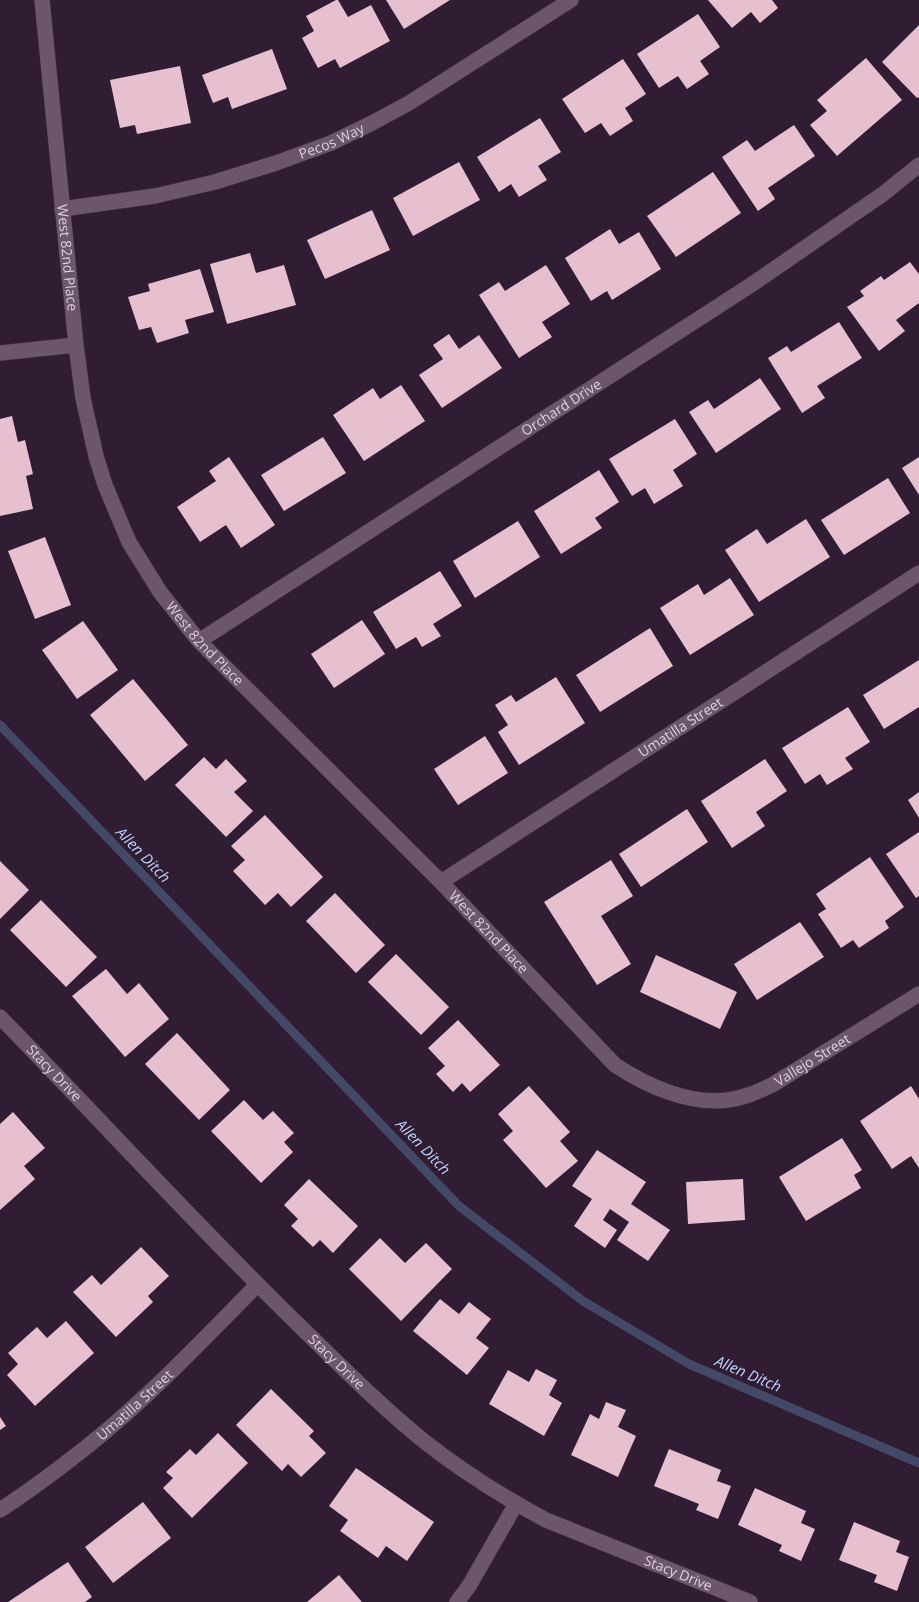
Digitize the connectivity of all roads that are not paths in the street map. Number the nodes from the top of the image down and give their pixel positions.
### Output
1 (42, 0) edge
2 (571, 0) edge
3 (919, 165) edge
4 (62, 209) junction
5 (76, 345) junction
6 (0, 353) edge
7 (919, 573) edge
8 (199, 641) junction
9 (441, 882) junction
10 (919, 994) edge
11 (1, 1019) edge
12 (698, 1100) joint
13 (257, 1285) junction
14 (516, 1504) junction
15 (0, 1510) edge
16 (457, 1602) edge
17 (750, 1602) edge

1 - 4 street, West 82nd Place
2 - 4 street, Pecos Way
3 - 8 street, Orchard Drive
4 - 5 street, West 82nd Place
5 - 6 street
5 - 8 street, West 82nd Place
7 - 9 street, Umatilla Street
8 - 9 street, West 82nd Place
9 - 12 street, West 82nd Place
10 - 12 street, Vallejo Street
11 - 13 street, Stacy Drive
13 - 14 street, Stacy Drive
13 - 15 street, Umatilla Street
14 - 16 street
14 - 17 street, Stacy Drive

